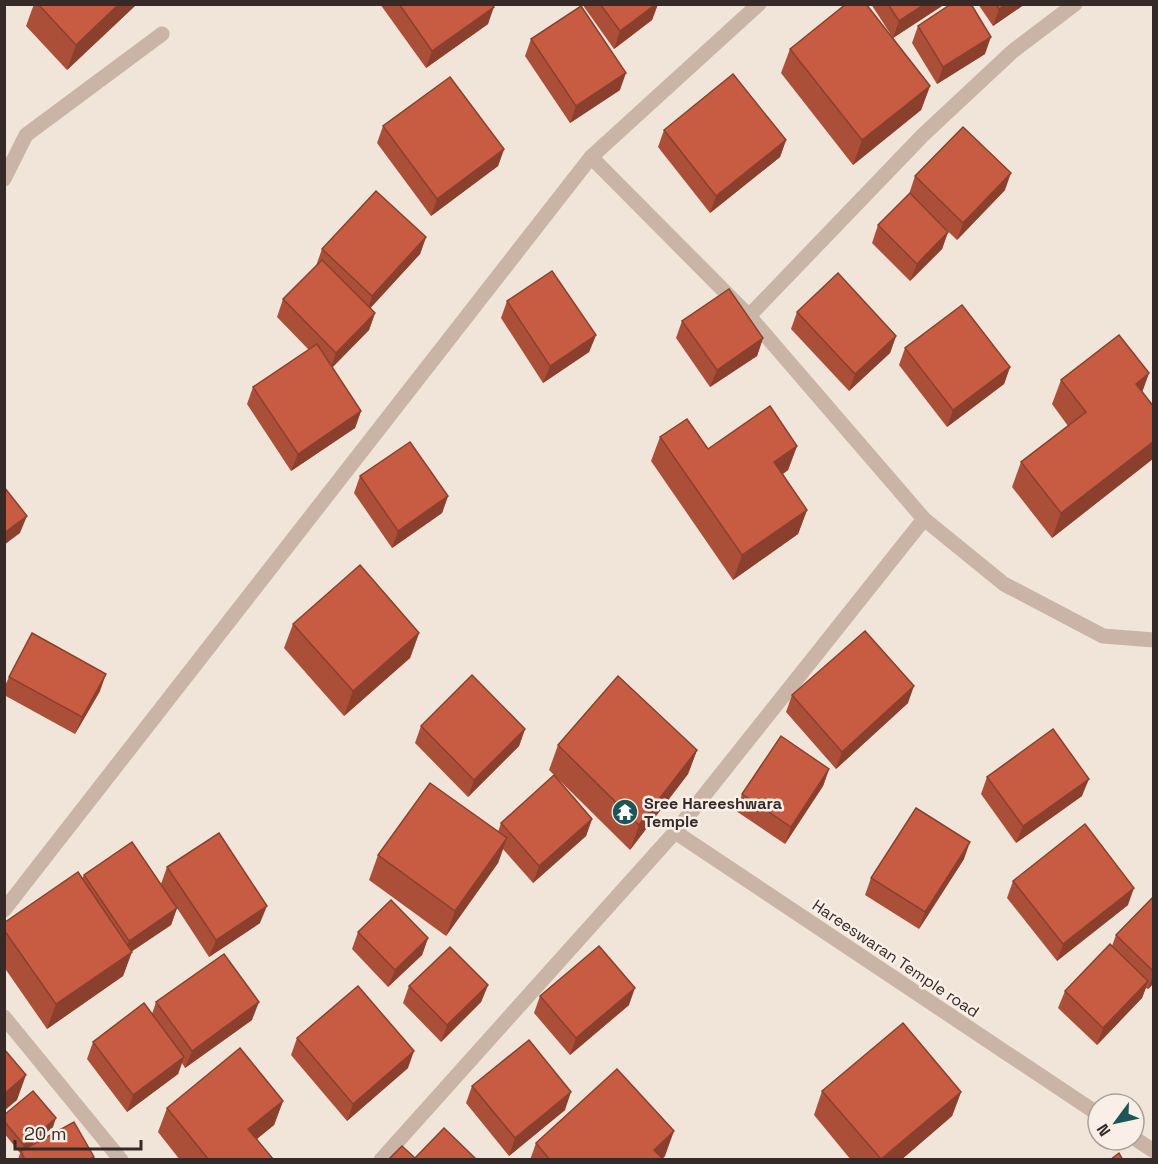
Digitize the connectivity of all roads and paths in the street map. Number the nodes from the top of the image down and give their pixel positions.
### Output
1 (759, 4) edge
2 (1075, 4) edge
3 (162, 34) dead end
4 (591, 157) junction
5 (4, 179) edge
6 (749, 316) junction
7 (924, 519) junction
8 (1154, 640) edge
9 (675, 832) junction
10 (4, 910) edge
11 (4, 1017) edge
12 (1086, 1106) edge
13 (121, 1160) edge
14 (381, 1160) edge

1 - 4 street
2 - 6 street
3 - 5 street
4 - 6 street
4 - 10 street
6 - 7 street
7 - 8 street
7 - 9 street
9 - 12 street, Hareeswaran Temple road
9 - 14 street
11 - 13 street

